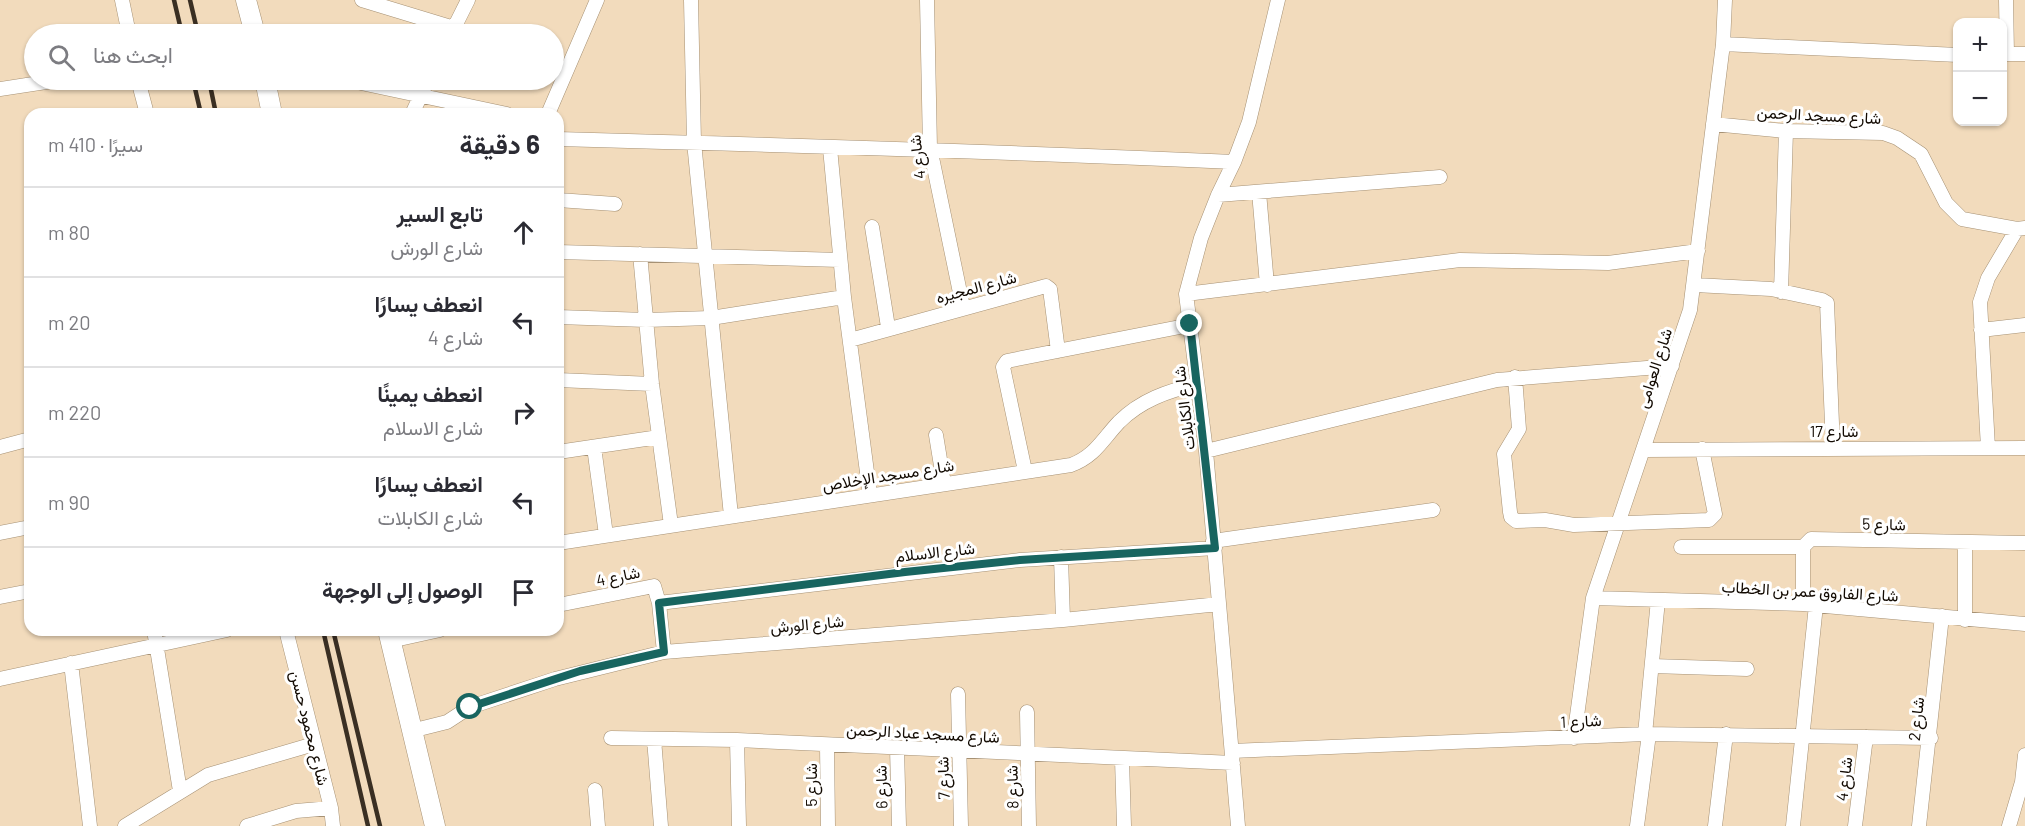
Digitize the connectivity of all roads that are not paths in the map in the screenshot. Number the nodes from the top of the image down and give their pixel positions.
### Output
1 (122, 0) edge
2 (246, 0) edge
3 (362, 0) edge
4 (468, 0) edge
5 (597, 0) edge
6 (691, 0) edge
7 (927, 0) edge
8 (1278, 0) edge
9 (1725, 0) edge
10 (2006, 0) edge
11 (2006, 18) edge
12 (127, 24) edge
13 (252, 24) edge
14 (432, 24) edge
15 (456, 24) edge
16 (1723, 44) junction
17 (1953, 54) edge
18 (2007, 54) edge
19 (2025, 54) edge
20 (564, 77) edge
21 (24, 85) edge
22 (0, 89) edge
23 (141, 90) edge
24 (267, 90) edge
25 (396, 90) edge
26 (423, 90) edge
27 (558, 90) edge
28 (420, 95) junction
29 (145, 108) edge
30 (271, 108) edge
31 (415, 108) edge
32 (480, 108) edge
33 (551, 108) edge
34 (1713, 124) junction
35 (1786, 131) junction
36 (564, 139) edge
37 (694, 142) junction
38 (830, 148) junction
39 (930, 148) junction
40 (1234, 162) junction
41 (1440, 177) dead end
42 (1258, 192) junction
43 (1218, 195) junction
44 (564, 200) edge
45 (615, 204) dead end
46 (872, 226) dead end
47 (2021, 228) edge
48 (1698, 251) junction
49 (564, 252) edge
50 (640, 255) junction
51 (705, 255) junction
52 (840, 260) junction
53 (1267, 285) junction
54 (1695, 285) junction
55 (1781, 292) junction
56 (1186, 294) junction
57 (844, 297) junction
58 (963, 307) junction
59 (564, 317) edge
60 (711, 318) junction
61 (646, 320) junction
62 (1190, 324) junction
63 (2025, 325) edge
64 (888, 327) junction
65 (1981, 330) junction
66 (850, 340) junction
67 (1058, 351) junction
68 (1672, 366) junction
69 (1515, 377) junction
70 (564, 380) edge
71 (652, 384) junction
72 (1197, 384) junction
73 (936, 435) dead end
74 (659, 436) junction
75 (24, 441) edge
76 (0, 447) edge
77 (594, 447) junction
78 (1988, 447) junction
79 (1833, 448) junction
80 (2025, 448) edge
81 (1702, 449) junction
82 (1644, 450) junction
83 (564, 451) edge
84 (1206, 451) junction
85 (1025, 471) junction
86 (944, 484) junction
87 (870, 495) junction
88 (1434, 510) dead end
89 (731, 516) junction
90 (1619, 521) junction
91 (671, 525) junction
92 (24, 528) edge
93 (0, 533) edge
94 (606, 535) junction
95 (564, 542) edge
96 (1965, 542) junction
97 (2025, 543) edge
98 (1214, 544) junction
99 (1681, 547) dead end
100 (1803, 547) junction
101 (1061, 557) junction
102 (24, 592) edge
103 (0, 597) edge
104 (1593, 598) junction
105 (1658, 600) junction
106 (659, 603) junction
107 (564, 604) edge
108 (1219, 604) junction
109 (1809, 605) junction
110 (1942, 616) junction
111 (1063, 620) junction
112 (1965, 620) junction
113 (2025, 624) edge
114 (155, 636) edge
115 (199, 636) edge
116 (287, 636) edge
117 (389, 636) edge
118 (157, 645) junction
119 (664, 652) junction
120 (71, 663) junction
121 (1652, 666) junction
122 (1747, 669) dead end
123 (0, 679) edge
124 (958, 694) dead end
125 (1027, 712) dead end
126 (411, 730) junction
127 (1647, 734) junction
128 (1726, 734) junction
129 (1802, 736) junction
130 (1866, 736) junction
131 (610, 738) dead end
132 (1574, 738) junction
133 (1931, 738) junction
134 (654, 739) junction
135 (737, 740) junction
136 (314, 744) junction
137 (827, 745) junction
138 (897, 748) junction
139 (959, 751) junction
140 (1028, 754) junction
141 (2025, 755) edge
142 (1233, 757) junction
143 (1122, 759) junction
144 (2023, 783) edge
145 (596, 790) dead end
146 (180, 791) junction
147 (331, 808) junction
148 (90, 826) edge
149 (124, 826) edge
150 (247, 826) edge
151 (333, 826) edge
152 (435, 826) edge
153 (598, 826) edge
154 (661, 826) edge
155 (739, 826) edge
156 (828, 826) edge
157 (899, 826) edge
158 (961, 826) edge
159 (1029, 826) edge
160 (1124, 826) edge
161 (1238, 826) edge
162 (1637, 826) edge
163 (1715, 826) edge
164 (1793, 826) edge
165 (1854, 826) edge
166 (1919, 826) edge
167 (2009, 826) edge

1 - 12 street
2 - 13 street
3 - 14 street
4 - 15 street
5 - 20 street
6 - 37 street
7 - 39 street, شارع 4
8 - 40 street, شارع الكابلات
9 - 16 street, شارع العوامى
10 - 11 street
16 - 17 street
16 - 34 street, شارع العوامى
18 - 19 street
21 - 22 street
23 - 29 street
24 - 30 street
25 - 28 street
26 - 28 street
27 - 33 street
28 - 31 street
28 - 32 street
34 - 35 street, شارع مسجد الرحمن
34 - 48 street, شارع العوامى
35 - 47 street, شارع مسجد الرحمن
35 - 55 street
36 - 37 street
37 - 38 street
37 - 51 street
38 - 39 street
38 - 52 street
39 - 40 street
39 - 58 street, شارع 4
40 - 43 street, شارع الكابلات
41 - 42 street
42 - 43 street
42 - 53 street
43 - 56 street, شارع الكابلات
44 - 45 street
46 - 64 street
47 - 65 street
48 - 53 street
48 - 54 street, شارع العوامى
49 - 50 street
50 - 51 street
50 - 61 street
51 - 52 street
51 - 60 street
52 - 57 street
53 - 56 street
54 - 55 street
54 - 68 street, شارع العوامى
55 - 79 street
56 - 62 street, شارع الكابلات
57 - 60 street
57 - 66 street
58 - 64 street, شارع المجيره
58 - 67 street, شارع المجيره
59 - 61 street
60 - 61 street
60 - 89 street
61 - 71 street
62 - 67 street
62 - 72 street, شارع الكابلات
63 - 65 street
64 - 66 street, شارع المجيره
65 - 78 street
66 - 87 street
67 - 85 street
68 - 69 street
68 - 82 street, شارع العوامى
69 - 84 street
69 - 90 street
70 - 71 street
71 - 74 street
72 - 84 street, شارع الكابلات
72 - 85 street, شارع مسجد الإخلاص
73 - 86 street
74 - 77 street
74 - 91 street
75 - 76 street
77 - 83 street
77 - 94 street
78 - 79 street, شارع 17
78 - 80 street, شارع 17
79 - 81 street, شارع 17
81 - 82 street, شارع 17
81 - 90 street
82 - 90 street, شارع العوامى
84 - 98 street, شارع الكابلات
85 - 86 street, شارع مسجد الإخلاص
86 - 87 street, شارع مسجد الإخلاص
87 - 89 street, شارع مسجد الإخلاص
88 - 98 street, شارع الاسلام
89 - 91 street, شارع مسجد الإخلاص
90 - 104 street, شارع العوامى
91 - 94 street, شارع مسجد الإخلاص
92 - 93 street
94 - 95 street, شارع مسجد الإخلاص
96 - 97 street, شارع 5
96 - 100 street, شارع 5
96 - 112 street
98 - 101 street, شارع الاسلام
98 - 108 street, شارع الكابلات
99 - 100 street, شارع 5
100 - 109 street
101 - 106 street, شارع الاسلام
101 - 111 street
102 - 103 street
104 - 105 street, شارع الفاروق عمر بن الخطاب
104 - 132 street, شارع العوامى
105 - 109 street, شارع الفاروق عمر بن الخطاب
105 - 121 street
106 - 107 street, شارع 4
106 - 119 street
108 - 111 street, شارع الورش
108 - 142 street, شارع الكابلات
109 - 110 street, شارع الفاروق عمر بن الخطاب
109 - 129 street
110 - 112 street, شارع الفاروق عمر بن الخطاب
110 - 133 street, شارع 2
111 - 119 street, شارع الورش
112 - 113 street, شارع الفاروق عمر بن الخطاب
114 - 118 street
115 - 118 street
116 - 136 street, شارع محمود حسن
117 - 126 street
118 - 120 street
118 - 146 street
119 - 126 street, شارع الورش
120 - 123 street
120 - 148 street
121 - 122 street
121 - 127 street
124 - 139 street, شارع 7
125 - 140 street, شارع 8
126 - 152 street
127 - 128 street, شارع 1
127 - 132 street, شارع 1
127 - 162 street
128 - 129 street, شارع 1
128 - 163 street
129 - 130 street, شارع 1
129 - 164 street
130 - 133 street, شارع 1
130 - 165 street, شارع 4
131 - 134 street, شارع مسجد عباد الرحمن
132 - 142 street, شارع 1
133 - 166 street, شارع 2
134 - 135 street, شارع مسجد عباد الرحمن
134 - 154 street
135 - 137 street, شارع مسجد عباد الرحمن
135 - 155 street
136 - 146 street
136 - 147 street, شارع محمود حسن
137 - 138 street, شارع مسجد عباد الرحمن
137 - 156 street, شارع 5
138 - 139 street, شارع مسجد عباد الرحمن
138 - 157 street, شارع 6
139 - 140 street, شارع مسجد عباد الرحمن
139 - 158 street, شارع 7
140 - 143 street, شارع مسجد عباد الرحمن
140 - 159 street, شارع 8
141 - 144 street
142 - 143 street, شارع مسجد عباد الرحمن
142 - 161 street, شارع الكابلات
143 - 160 street
144 - 167 street
145 - 153 street
146 - 149 street
147 - 150 street
147 - 151 street, شارع محمود حسن

